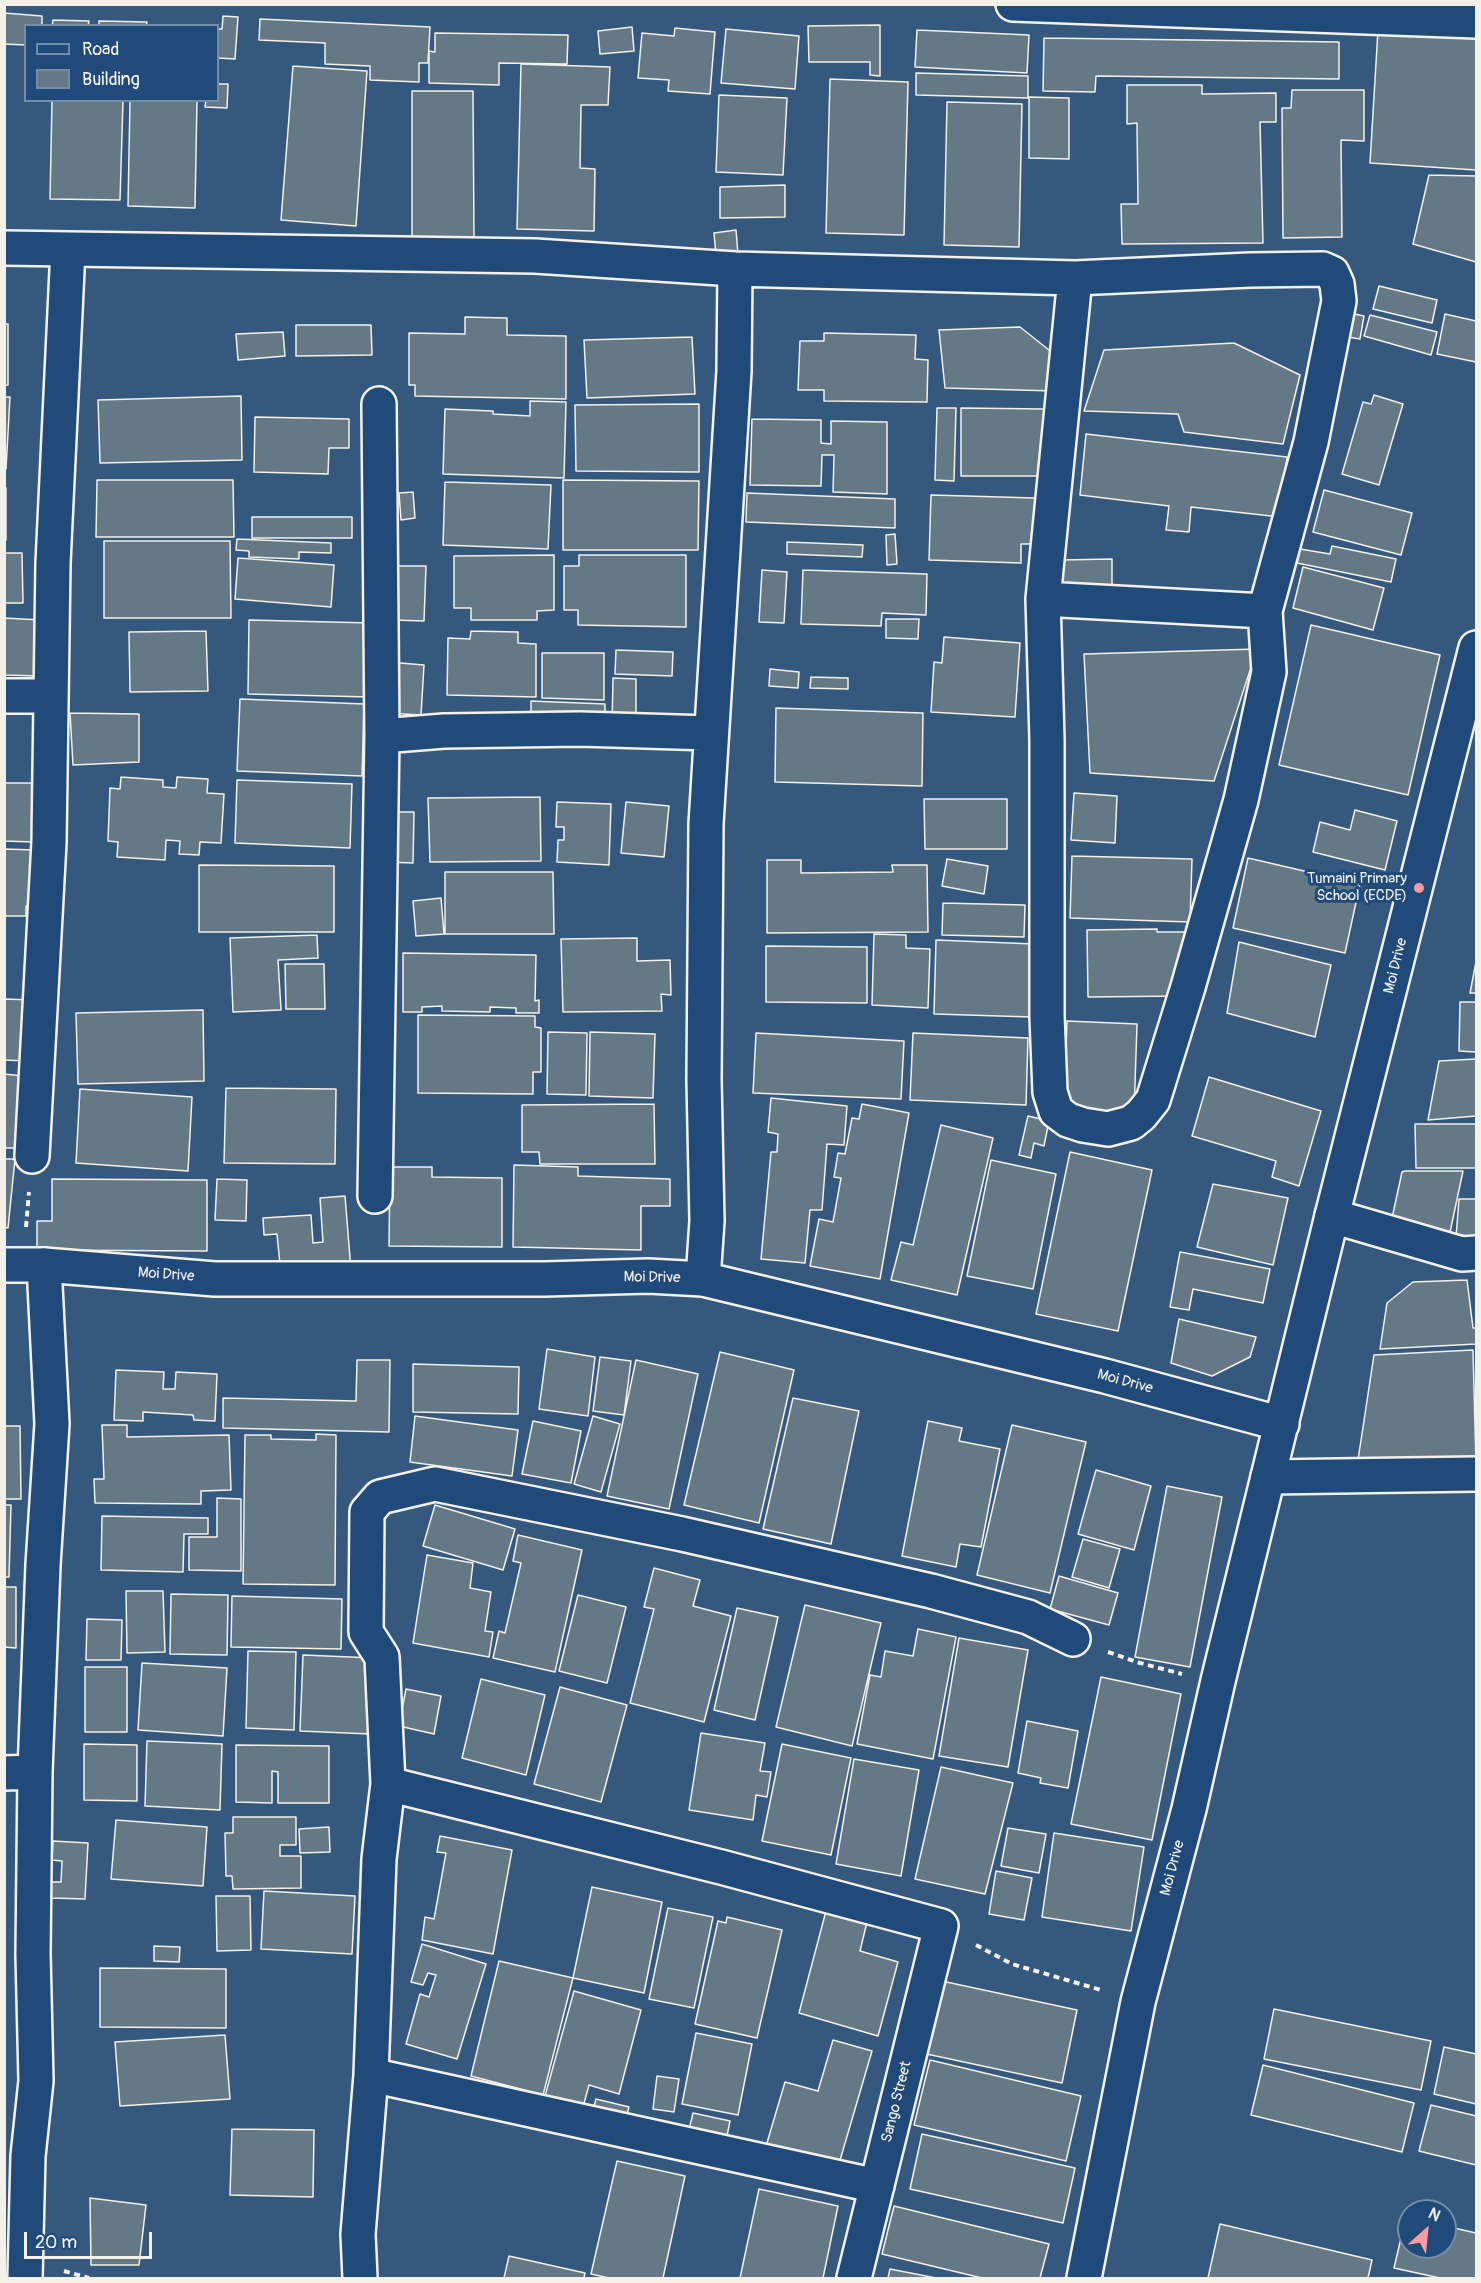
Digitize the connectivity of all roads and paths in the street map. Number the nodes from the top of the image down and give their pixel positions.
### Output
1 (1013, 4) edge
2 (1476, 21) edge
3 (4, 248) edge
4 (68, 249) junction
5 (735, 269) junction
6 (1075, 278) junction
7 (379, 404) dead end
8 (1043, 600) junction
9 (1265, 611) junction
10 (1475, 659) edge
11 (4, 696) edge
12 (50, 696) junction
13 (710, 733) junction
14 (382, 736) junction
15 (32, 1156) joint
16 (375, 1196) dead end
17 (1332, 1216) junction
18 (1476, 1253) edge
19 (24, 1265) edge
20 (703, 1279) junction
21 (1282, 1424) junction
22 (1476, 1474) edge
23 (1268, 1477) junction
24 (1073, 1639) joint
25 (1218, 1681) junction
26 (20, 1772) edge
27 (388, 1784) junction
28 (941, 1926) junction
29 (1138, 2002) junction
30 (370, 2075) junction
31 (877, 2186) junction
32 (25, 2278) edge
33 (360, 2278) edge
34 (854, 2278) edge
35 (1084, 2278) edge

1 - 2 street
3 - 4 street
4 - 5 street
4 - 12 street
5 - 6 street
5 - 13 street
6 - 8 street
6 - 9 street
7 - 14 street
8 - 9 street
8 - 9 street
10 - 17 street, Moi Drive
11 - 12 street
12 - 15 street
13 - 14 street
13 - 20 street
14 - 16 street
15 - 19 path
17 - 18 street
17 - 21 street, Moi Drive
19 - 20 street, Moi Drive
19 - 26 street
20 - 21 street, Moi Drive
21 - 23 street, Moi Drive
22 - 23 street
23 - 25 street, Moi Drive
24 - 25 path
24 - 27 street
25 - 29 street, Moi Drive
26 - 32 street
27 - 28 street
27 - 30 street
28 - 29 path
28 - 31 street, Sango Street
29 - 35 street, Moi Drive
30 - 31 street
30 - 33 street
31 - 34 street, Sango Street

